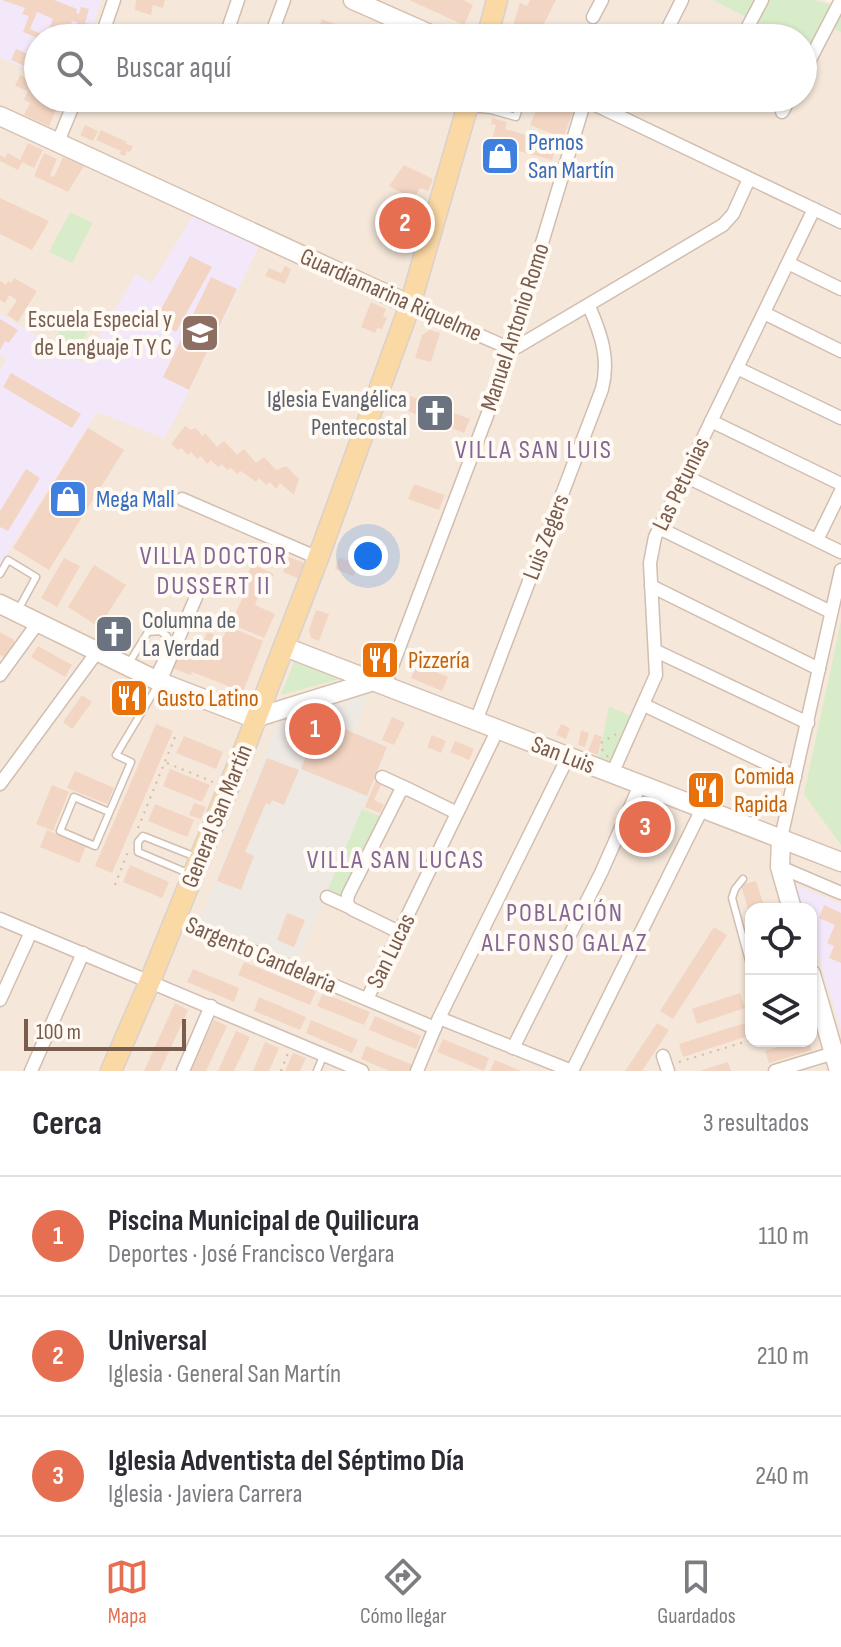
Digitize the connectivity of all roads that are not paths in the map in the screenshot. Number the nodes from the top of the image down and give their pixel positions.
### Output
1 (114, 0) edge
2 (238, 0) edge
3 (284, 0) edge
4 (497, 0) edge
5 (602, 0) edge
6 (682, 0) edge
7 (762, 0) edge
8 (841, 0) edge
9 (356, 1) edge
10 (593, 17) dead end
11 (106, 24) edge
12 (230, 24) edge
13 (275, 24) edge
14 (408, 24) edge
15 (491, 24) edge
16 (670, 24) edge
17 (749, 24) edge
18 (817, 46) edge
19 (70, 112) edge
20 (469, 112) edge
21 (579, 112) edge
22 (610, 112) edge
23 (0, 116) edge
24 (58, 142) junction
25 (749, 179) junction
26 (814, 209) junction
27 (841, 222) edge
28 (788, 263) junction
29 (841, 289) edge
30 (410, 305) junction
31 (589, 306) junction
32 (764, 313) junction
33 (511, 349) junction
34 (841, 351) edge
35 (737, 368) junction
36 (841, 418) edge
37 (711, 421) junction
38 (685, 476) junction
39 (841, 484) edge
40 (841, 491) edge
41 (182, 499) dead end
42 (659, 528) junction
43 (817, 540) junction
44 (841, 552) edge
45 (318, 558) junction
46 (841, 570) edge
47 (0, 574) edge
48 (202, 583) dead end
49 (651, 586) junction
50 (8, 608) edge
51 (831, 612) junction
52 (37, 624) junction
53 (285, 647) junction
54 (157, 650) dead end
55 (656, 651) junction
56 (97, 652) junction
57 (165, 653) junction
58 (127, 666) junction
59 (819, 669) junction
60 (0, 675) edge
61 (156, 680) junction
62 (379, 683) junction
63 (644, 705) junction
64 (258, 717) junction
65 (476, 721) junction
66 (808, 723) junction
67 (498, 729) junction
68 (568, 757) junction
69 (615, 768) junction
70 (382, 777) dead end
71 (795, 777) junction
72 (0, 784) edge
73 (640, 785) junction
74 (404, 788) junction
75 (702, 809) junction
76 (109, 812) junction
77 (457, 813) junction
78 (781, 838) junction
79 (841, 862) edge
80 (196, 867) junction
81 (780, 867) junction
82 (743, 879) dead end
83 (841, 893) edge
84 (327, 897) dead end
85 (790, 903) edge
86 (348, 905) junction
87 (0, 919) edge
88 (176, 919) junction
89 (31, 932) junction
90 (399, 932) junction
91 (745, 946) edge
92 (83, 953) junction
93 (811, 975) edge
94 (150, 981) junction
95 (367, 999) junction
96 (0, 1000) edge
97 (211, 1006) junction
98 (437, 1023) junction
99 (513, 1048) junction
100 (324, 1054) junction
101 (837, 1062) edge
102 (31, 1071) edge
103 (111, 1071) edge
104 (183, 1071) edge
105 (317, 1071) edge
106 (362, 1071) edge
107 (417, 1071) edge
108 (572, 1071) edge
109 (775, 1071) edge

1 - 11 street
2 - 12 street
3 - 13 street
4 - 15 main road
5 - 10 street
6 - 16 street
7 - 17 street
8 - 18 street
9 - 14 street
19 - 24 street
20 - 30 main road, General San Martín
21 - 33 street, Manuel Antonio Romo
22 - 25 street
23 - 24 street, Guardiamarina Riquelme
24 - 30 street, Guardiamarina Riquelme
25 - 26 street
25 - 31 street, Guardiamarina Riquelme
26 - 27 street
26 - 28 street, Las Petunias
28 - 29 street
28 - 32 street, Las Petunias
30 - 33 street, Guardiamarina Riquelme
30 - 45 main road, General San Martín
31 - 33 street, Guardiamarina Riquelme
31 - 65 street, Luis Zegers
32 - 34 street
32 - 35 street, Las Petunias
33 - 62 street, Manuel Antonio Romo
35 - 36 street
35 - 37 street, Las Petunias
37 - 38 street, Las Petunias
37 - 39 street
38 - 42 street, Las Petunias
38 - 43 street
40 - 43 street
41 - 45 street
42 - 49 street, Las Petunias
42 - 51 street
43 - 44 street
45 - 53 main road, General San Martín
46 - 51 street
47 - 50 lane
48 - 61 street
49 - 55 street, Las Petunias
49 - 59 street
50 - 52 street
51 - 59 street
52 - 56 street
52 - 60 street
53 - 62 street, San Luis
53 - 64 main road, General San Martín
54 - 57 lane
55 - 63 street, Las Petunias
55 - 66 street
56 - 58 street
56 - 72 street
57 - 58 lane
57 - 61 lane
58 - 61 street
59 - 66 street
61 - 64 street
61 - 76 lane
62 - 64 street
62 - 65 street, San Luis
63 - 69 street, Las Petunias
63 - 71 street
64 - 80 main road, General San Martín
65 - 67 street, San Luis
66 - 71 street
67 - 68 street, San Luis
67 - 77 street, San Lucas
68 - 69 street, San Luis
68 - 98 street
69 - 73 street, San Luis
70 - 74 street
71 - 78 street
73 - 75 street, San Luis
73 - 99 street
74 - 77 street
74 - 86 street
75 - 78 street, San Luis
75 - 108 street
76 - 76 lane
77 - 90 street, San Lucas
78 - 79 street, San Luis
78 - 81 street
80 - 80 lane
80 - 88 main road, General San Martín
81 - 83 street
81 - 85 street
82 - 91 lane
84 - 86 street
86 - 90 street
87 - 89 street
88 - 94 main road, General San Martín
88 - 95 street, Sargento Candelaria
89 - 92 street
89 - 96 street
90 - 95 street, San Lucas
92 - 94 street
92 - 102 street
93 - 101 street
94 - 97 street
94 - 103 main road, General San Martín
95 - 98 street, Sargento Candelaria
97 - 100 street
97 - 104 street
98 - 99 street, Sargento Candelaria
98 - 107 street
99 - 108 street, Sargento Candelaria
100 - 105 lane
100 - 106 street
101 - 109 street

